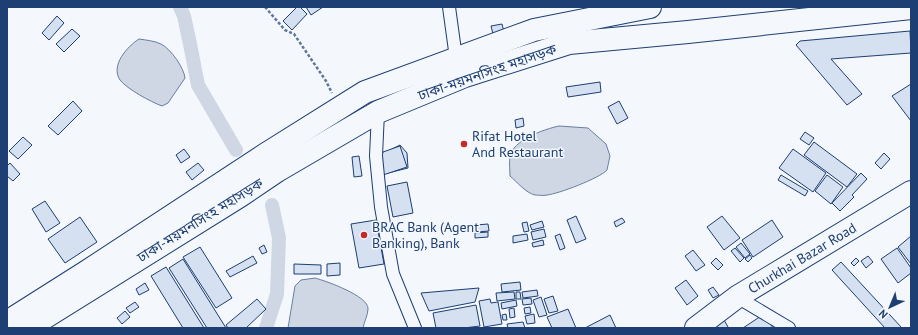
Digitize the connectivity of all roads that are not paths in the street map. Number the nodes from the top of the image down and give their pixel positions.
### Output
1 (449, 7) edge
2 (650, 7) edge
3 (911, 8) edge
4 (456, 58) junction
5 (378, 112) junction
6 (911, 192) edge
7 (737, 297) junction
8 (7, 322) edge
9 (28, 328) edge
10 (415, 328) edge
11 (696, 328) edge
12 (789, 328) edge

1 - 4 street
2 - 4 highway, ঢাকা-ময়মনসিংহ মহাসড়ক
3 - 5 highway, ঢাকা-ময়মনসিংহ মহাসড়ক
4 - 8 highway, ঢাকা-ময়মনসিংহ মহাসড়ক
5 - 9 highway, ঢাকা-ময়মনসিংহ মহাসড়ক
5 - 10 street
6 - 7 highway, Churkhai Bazar Road
7 - 11 highway, Churkhai Bazar Road
7 - 12 street

